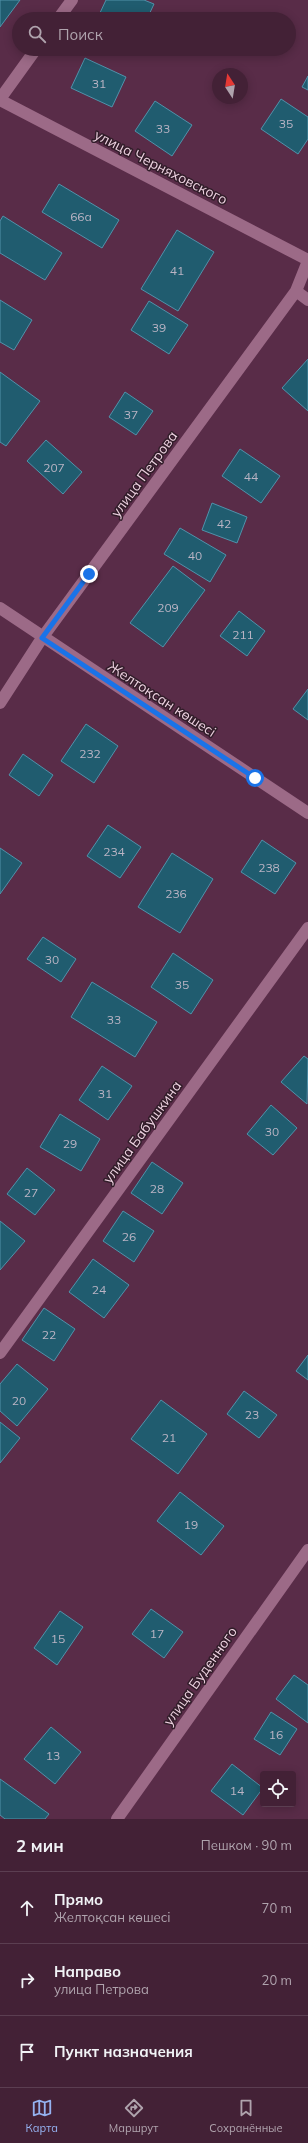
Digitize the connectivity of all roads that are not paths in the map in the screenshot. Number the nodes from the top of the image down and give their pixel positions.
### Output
1 (72, 0) edge
2 (63, 12) edge
3 (31, 56) edge
4 (0, 99) edge
5 (308, 260) edge
6 (296, 290) junction
7 (308, 300) edge
8 (0, 608) edge
9 (42, 638) junction
10 (0, 703) edge
11 (308, 813) edge
12 (308, 928) edge
13 (0, 1353) edge
14 (308, 1550) edge
15 (118, 1819) edge

1 - 2 street
3 - 4 street
4 - 5 street, улица Черняховского
5 - 6 street, улица Петрова
6 - 7 street
6 - 9 street, улица Петрова
8 - 9 street, Желтоқсан көшесі
9 - 10 street, улица Петрова
9 - 11 street, Желтоқсан көшесі
12 - 13 street, улица Бабушкина
14 - 15 street, улица Буденного

